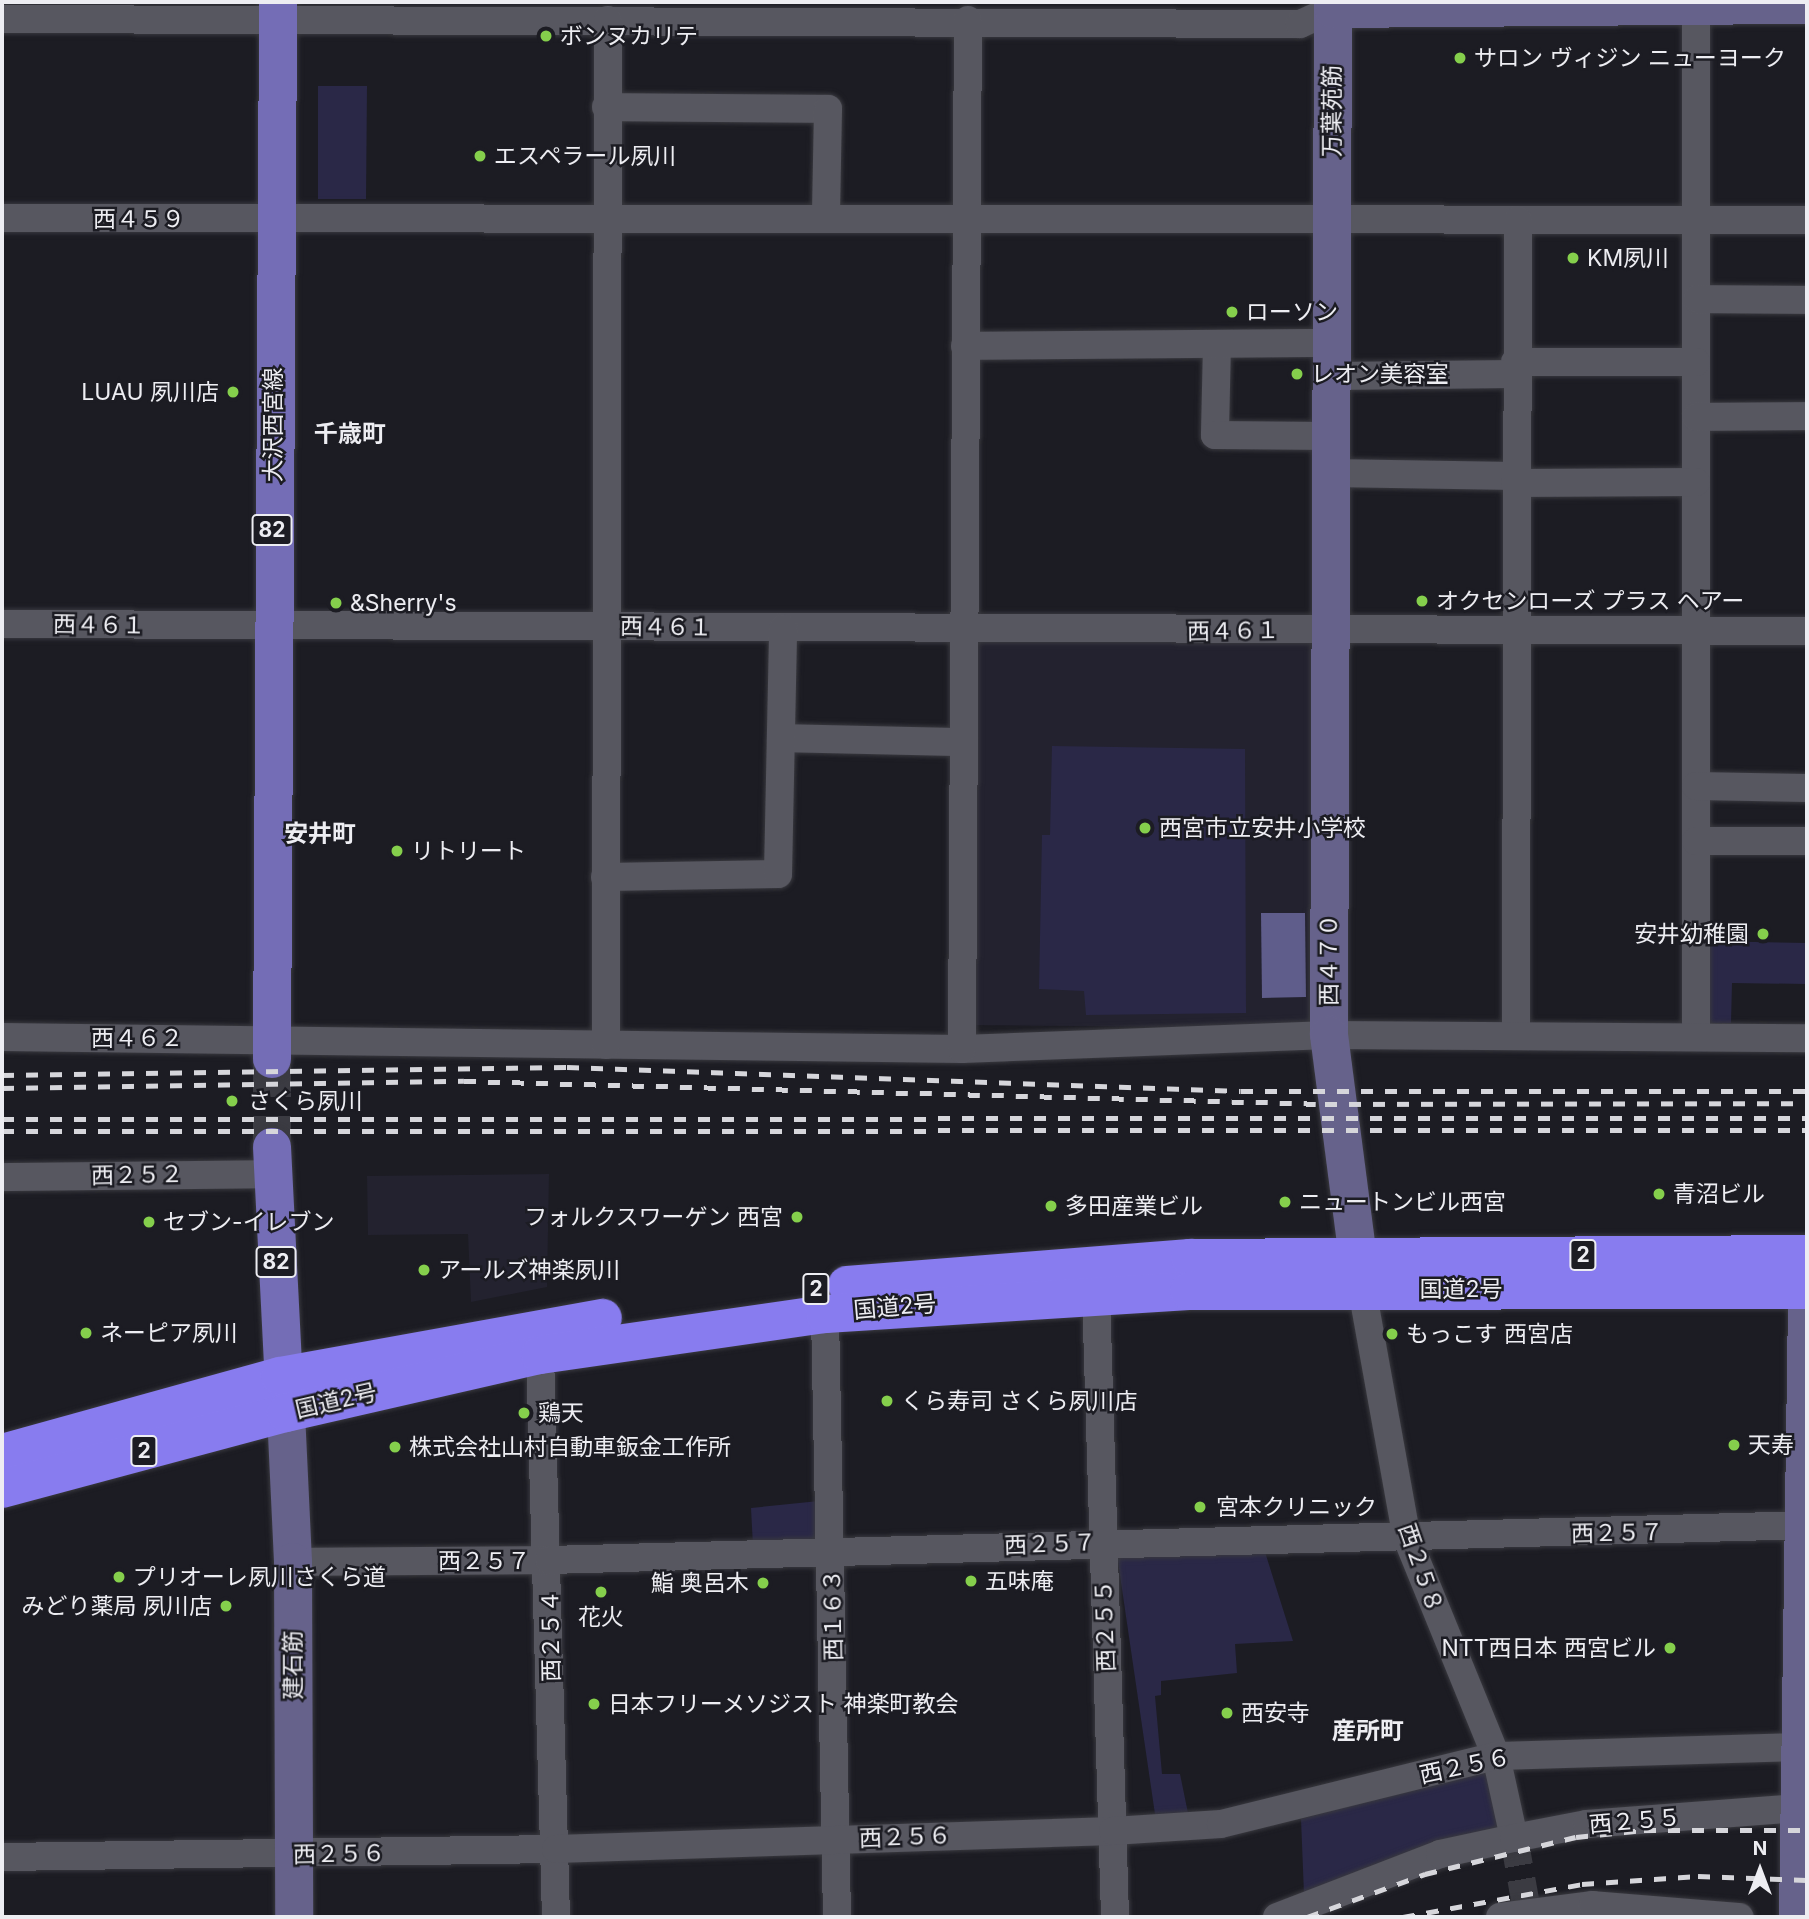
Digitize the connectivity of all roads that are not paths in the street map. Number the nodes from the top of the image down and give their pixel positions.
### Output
1 (1323, 4) edge
2 (1696, 4) edge
3 (1807, 5) edge
4 (278, 11) edge
5 (2, 19) edge
6 (608, 20) junction
7 (968, 20) junction
8 (607, 107) junction
9 (966, 215) junction
10 (826, 216) junction
11 (606, 217) junction
12 (2, 218) edge
13 (276, 219) junction
14 (1332, 219) junction
15 (1695, 219) junction
16 (1518, 220) junction
17 (1807, 220) edge
18 (1697, 299) junction
19 (1807, 300) edge
20 (1217, 344) junction
21 (965, 346) junction
22 (1330, 360) junction
23 (1696, 362) junction
24 (1515, 368) junction
25 (1807, 416) edge
26 (1696, 417) junction
27 (1330, 436) junction
28 (1330, 473) junction
29 (1515, 479) junction
30 (1696, 482) junction
31 (2, 624) edge
32 (603, 626) junction
33 (271, 627) junction
34 (783, 628) junction
35 (1331, 629) junction
36 (1695, 630) junction
37 (964, 631) junction
38 (1807, 631) edge
39 (1514, 632) junction
40 (781, 738) junction
41 (964, 742) junction
42 (1696, 786) junction
43 (1807, 788) edge
44 (1696, 841) junction
45 (1807, 841) edge
46 (605, 877) junction
47 (1516, 1034) junction
48 (1329, 1035) junction
49 (1696, 1035) junction
50 (2, 1037) edge
51 (1807, 1038) edge
52 (606, 1045) junction
53 (272, 1048) junction
54 (962, 1049) junction
55 (272, 1160) joint
56 (2, 1177) edge
57 (1807, 1254) edge
58 (1360, 1273) junction
59 (1807, 1290) edge
60 (1096, 1294) junction
61 (1807, 1305) edge
62 (825, 1314) junction
63 (540, 1355) junction
64 (280, 1376) junction
65 (286, 1413) junction
66 (2, 1453) edge
67 (2, 1489) edge
68 (1806, 1525) edge
69 (1407, 1538) junction
70 (1101, 1542) junction
71 (832, 1552) junction
72 (549, 1560) junction
73 (293, 1562) junction
74 (1805, 1701) edge
75 (1801, 1747) junction
76 (1496, 1755) junction
77 (1798, 1808) junction
78 (1113, 1831) junction
79 (1514, 1838) junction
80 (836, 1840) junction
81 (556, 1849) junction
82 (293, 1856) junction
83 (2, 1857) edge
84 (1518, 1915) edge
85 (294, 1917) edge
86 (556, 1917) edge
87 (838, 1917) edge
88 (1115, 1917) edge
89 (1277, 1917) edge
90 (1740, 1917) edge
91 (1798, 1917) edge

1 - 2 street
1 - 7 street
1 - 14 street, 万葉苑筋
2 - 3 street
2 - 15 street
4 - 5 street
4 - 6 street
4 - 13 main road, 大沢西宮線 / 82
6 - 7 street
6 - 8 street
7 - 9 street
8 - 10 street
8 - 11 street
9 - 10 street, 西４５９
9 - 14 street, 西４５９
9 - 21 street
10 - 11 street, 西４５９
11 - 13 street, 西４５９
11 - 32 street
12 - 13 street, 西４５９
13 - 33 main road, 大沢西宮線 / 82
14 - 16 street, 西４５９
14 - 22 street, 万葉苑筋
15 - 16 street, 西４５９
15 - 17 street, 西４５９
15 - 18 street
16 - 24 street
18 - 19 street
18 - 23 street
20 - 21 street
20 - 22 street
20 - 27 street
21 - 37 street
22 - 24 street
22 - 27 street, 万葉苑筋
23 - 24 street
23 - 26 street
24 - 29 street
25 - 26 street
26 - 30 street
27 - 28 street, 西４７０
28 - 29 street
28 - 35 street, 西４７０
29 - 30 street
29 - 39 street
30 - 36 street
31 - 33 street, 西４６１
32 - 33 street, 西４６１
32 - 34 street, 西４６１
32 - 46 street
33 - 53 main road, 大沢西宮線 / 82
34 - 37 street, 西４６１
34 - 40 street
35 - 37 street, 西４６１
35 - 39 street, 西４６１
35 - 48 street, 西４７０
36 - 38 street, 西４６１
36 - 39 street, 西４６１
36 - 42 street
37 - 41 street
39 - 47 street
40 - 41 street
40 - 46 street
41 - 54 street
42 - 43 street
42 - 44 street
44 - 45 street
44 - 49 street
46 - 52 street
47 - 48 street, 西４６２
47 - 49 street, 西４６２
48 - 54 street, 西４６２
48 - 58 street, 西４７０
49 - 51 street, 西４６２
50 - 53 street, 西４６２
52 - 53 street, 西４６２
52 - 54 street, 西４６２
55 - 56 street, 西２５２
55 - 64 main road, 82
57 - 58 highway, 国道2号 / 2
58 - 59 highway, 国道2号 / 2
58 - 60 highway, 国道2号 / 2
58 - 64 highway, 国道2号 / 2
58 - 69 street, 西２５８
60 - 62 highway, 国道2号 / 2
60 - 70 street, 西２５５
61 - 68 street
62 - 63 highway, 国道2号 / 2
62 - 71 street, 西１６３
63 - 65 highway, 国道2号 / 2
63 - 72 street, 西２５４
64 - 65 main road, 82
64 - 66 highway, 国道2号 / 2
65 - 67 highway, 国道2号 / 2
65 - 73 street, 建石筋
68 - 69 street, 西２５７
68 - 74 street
69 - 70 street, 西２５７
69 - 76 street, 西２５８
70 - 71 street, 西２５７
70 - 78 street, 西２５５
71 - 72 street, 西２５７
71 - 80 street, 西１６３
72 - 73 street, 西２５７
72 - 81 street, 西２５４
73 - 82 street, 建石筋
74 - 75 street
75 - 76 street, 西２５６
75 - 77 street
76 - 78 street, 西２５６
76 - 79 street, 西２５８
77 - 79 street, 西２５５
77 - 91 street
78 - 80 street, 西２５６
78 - 88 street, 西２５５
79 - 89 street, 西２５５
80 - 81 street, 西２５６
80 - 87 street, 西１６３
81 - 82 street, 西２５６
81 - 86 street, 西２５４
82 - 83 street, 西２５６
82 - 85 street, 建石筋
84 - 90 street

